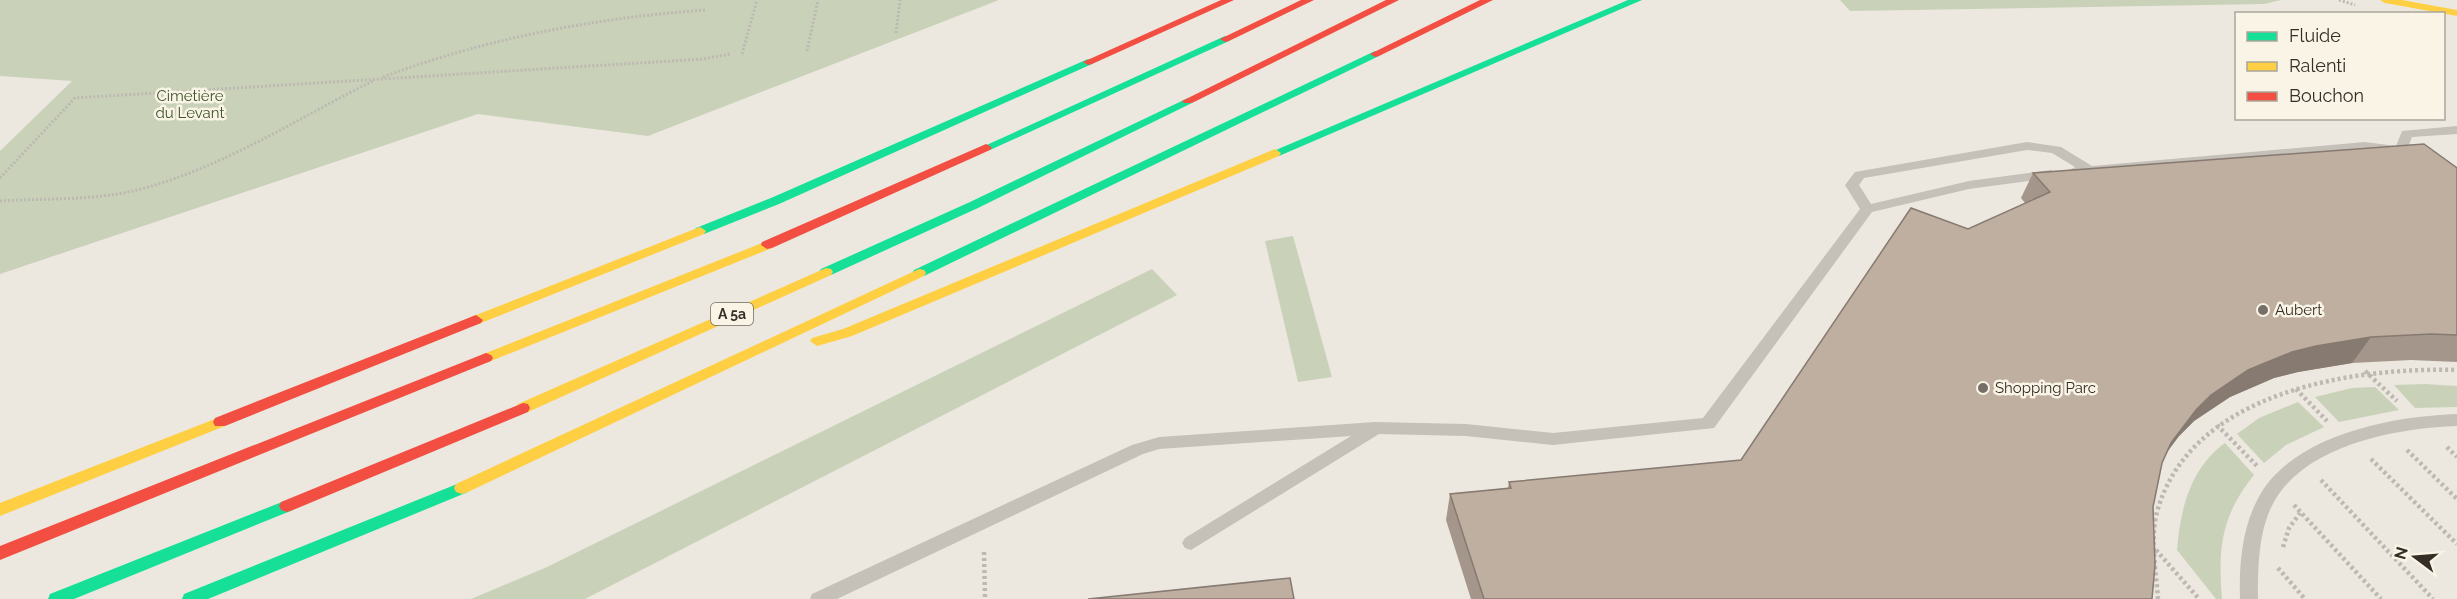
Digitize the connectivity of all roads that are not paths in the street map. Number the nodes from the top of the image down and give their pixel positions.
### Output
1 (1228, 0) edge
2 (1309, 0) edge
3 (1394, 0) edge
4 (1488, 0) edge
5 (1637, 0) edge
6 (2385, 0) edge
7 (2457, 13) edge
8 (2457, 130) edge
9 (2401, 150) junction
10 (2417, 155) edge
11 (2088, 169) junction
12 (1867, 208) junction
13 (737, 361) junction
14 (2457, 420) edge
15 (1375, 428) junction
16 (0, 510) edge
17 (1191, 543) dead end
18 (0, 553) edge
19 (56, 599) edge
20 (190, 599) edge
21 (819, 599) edge
22 (2250, 599) edge

1 - 16 main road
2 - 18 main road
3 - 19 main road, A 5a
4 - 13 main road
5 - 13 main road
6 - 7 main road
8 - 9 lane
9 - 10 lane
9 - 11 lane
11 - 12 lane
11 - 12 lane
12 - 15 lane
13 - 20 main road
14 - 22 lane
15 - 17 lane
15 - 21 lane

